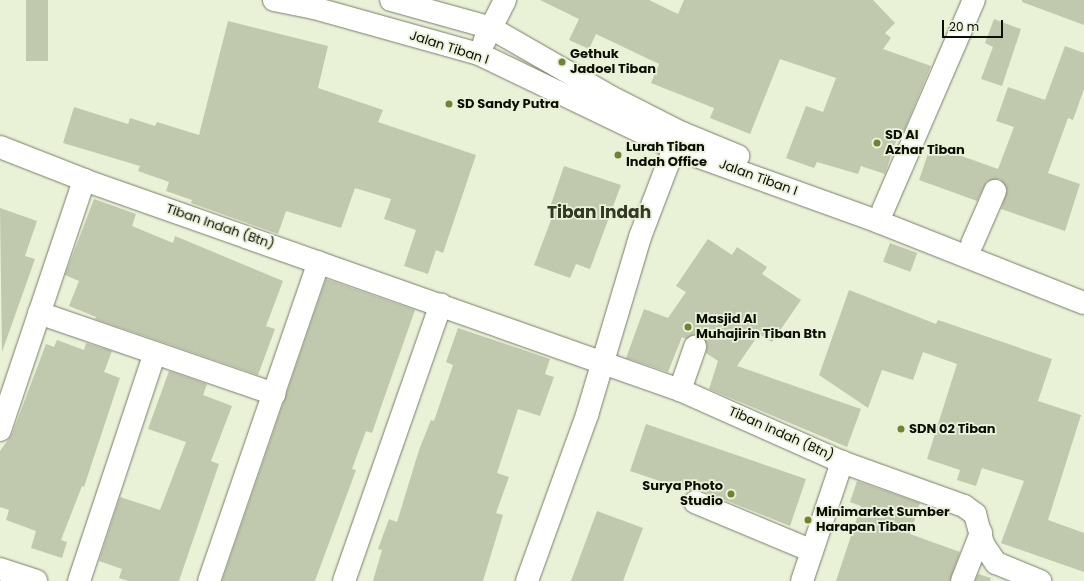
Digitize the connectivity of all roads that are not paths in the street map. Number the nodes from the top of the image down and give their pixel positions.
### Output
1 (274, 0) edge
2 (391, 0) edge
3 (505, 0) edge
4 (974, 0) edge
5 (491, 28) junction
6 (479, 54) junction
7 (0, 147) edge
8 (674, 148) junction
9 (84, 180) junction
10 (995, 191) dead end
11 (883, 210) junction
12 (972, 244) junction
13 (319, 262) junction
14 (1084, 287) edge
15 (1084, 303) edge
16 (441, 304) junction
17 (40, 313) junction
18 (695, 348) dead end
19 (155, 353) junction
20 (603, 361) junction
21 (680, 390) junction
22 (274, 394) junction
23 (0, 430) edge
24 (842, 462) junction
25 (695, 502) dead end
26 (981, 533) junction
27 (812, 551) junction
28 (0, 569) edge
29 (36, 581) edge
30 (79, 581) edge
31 (209, 581) edge
32 (344, 581) edge
33 (527, 581) edge
34 (802, 581) edge
35 (962, 581) edge
36 (1040, 581) edge

1 - 6 street, Jalan Tiban I
2 - 5 street, Jalan Tiban I
3 - 5 street
4 - 11 street
5 - 6 street
5 - 11 street, Jalan Tiban I
6 - 8 street, Jalan Tiban I
7 - 9 street, Tiban Indah (Btn)
8 - 15 street, Jalan Tiban I
8 - 20 street
9 - 13 street, Tiban Indah (Btn)
9 - 17 street
10 - 12 street
11 - 12 street, Jalan Tiban I
12 - 14 street, Jalan Tiban I
13 - 16 street, Tiban Indah (Btn)
13 - 22 street
16 - 20 street, Tiban Indah (Btn)
16 - 32 street
17 - 19 street
17 - 23 street
18 - 21 street
19 - 22 street
19 - 30 street
20 - 21 street, Tiban Indah (Btn)
20 - 33 street
21 - 24 street, Tiban Indah (Btn)
22 - 31 street
24 - 26 street
24 - 27 street, Tiban Indah (Btn)
25 - 27 street
26 - 35 street
26 - 36 street
27 - 34 street, Tiban Indah (Btn)
28 - 29 street

